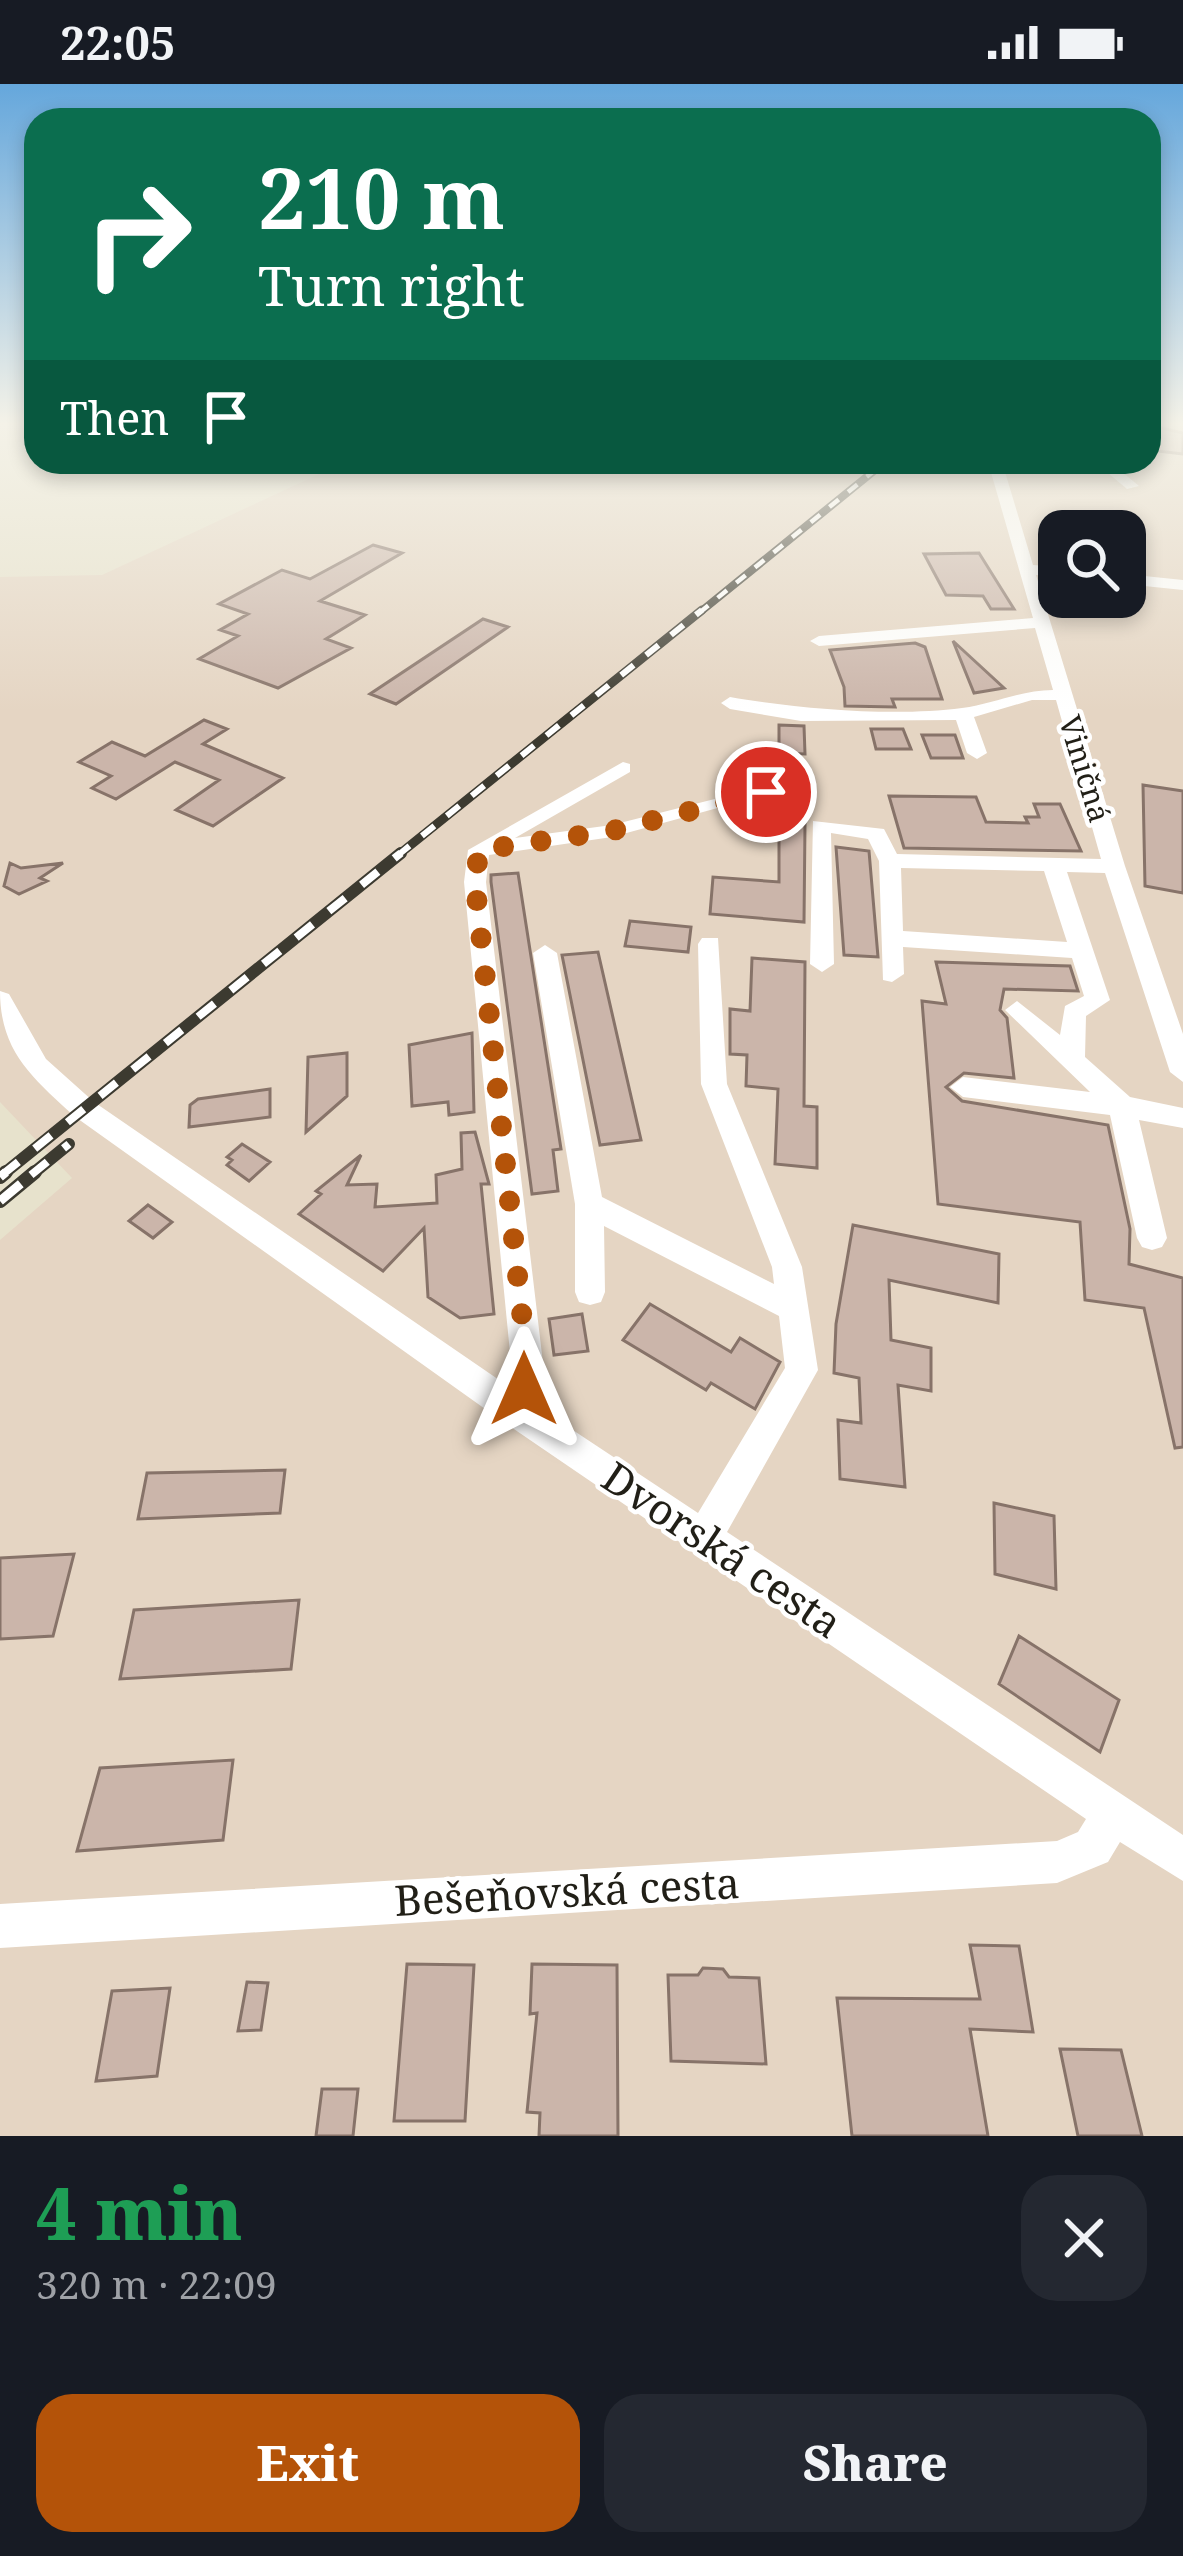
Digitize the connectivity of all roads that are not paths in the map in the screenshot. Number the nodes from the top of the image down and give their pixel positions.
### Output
1 (1013, 521) edge
2 (1027, 569) junction
3 (1038, 570) edge
4 (1146, 581) edge
5 (1183, 585) edge
6 (1044, 622) junction
7 (818, 641) dead end
8 (1062, 695) junction
9 (730, 703) dead end
10 (964, 714) junction
11 (977, 753) dead end
12 (623, 768) dead end
13 (766, 792) dead end
14 (479, 850) junction
15 (890, 861) junction
16 (1053, 864) junction
17 (1114, 866) junction
18 (892, 938) junction
19 (710, 944) dead end
20 (1081, 951) junction
21 (545, 953) dead end
22 (822, 964) dead end
23 (892, 974) dead end
24 (0, 1000) edge
25 (1016, 1010) dead end
26 (1072, 1060) junction
27 (1183, 1072) edge
28 (963, 1087) dead end
29 (1122, 1106) junction
30 (1183, 1118) edge
31 (589, 1204) junction
32 (1152, 1238) dead end
33 (590, 1292) dead end
34 (793, 1308) junction
35 (514, 1410) junction
36 (704, 1538) junction
37 (1112, 1815) junction
38 (1183, 1861) edge
39 (0, 1926) edge

1 - 2 street, Viničná
2 - 3 street
2 - 6 street, Viničná
4 - 5 street
6 - 7 street
6 - 8 street, Viničná
8 - 10 street
8 - 17 street, Viničná
9 - 10 street
10 - 11 street
12 - 14 street
13 - 14 street
14 - 35 street
15 - 16 street
15 - 18 street
15 - 22 street
16 - 17 street
16 - 20 street
17 - 27 street, Viničná
18 - 20 street
18 - 23 street
19 - 34 street
20 - 26 street
21 - 31 street
24 - 35 street, Dvorská cesta
25 - 26 street
26 - 29 street
28 - 29 street
29 - 30 street
29 - 32 street
31 - 33 street
31 - 34 street
34 - 36 street
35 - 36 street, Dvorská cesta
36 - 37 street, Dvorská cesta
37 - 38 street, Dvorská cesta
37 - 39 street, Bešeňovská cesta

